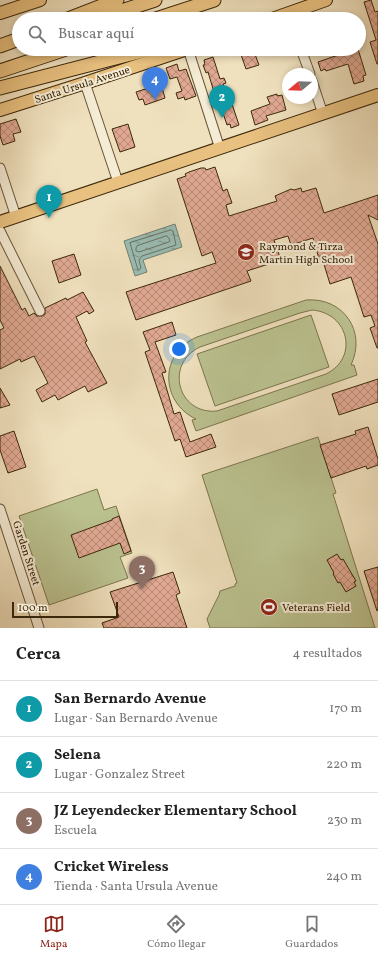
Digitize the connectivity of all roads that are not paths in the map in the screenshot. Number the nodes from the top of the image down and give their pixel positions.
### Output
1 (40, 0) edge
2 (117, 0) edge
3 (155, 0) edge
4 (214, 0) edge
5 (326, 0) edge
6 (86, 12) edge
7 (118, 12) edge
8 (177, 12) edge
9 (299, 12) edge
10 (0, 14) edge
11 (12, 42) edge
12 (0, 46) edge
13 (12, 47) edge
14 (0, 51) edge
15 (45, 56) edge
16 (123, 56) edge
17 (167, 56) edge
18 (190, 56) edge
19 (304, 56) edge
20 (308, 68) edge
21 (0, 71) edge
22 (85, 83) junction
23 (0, 88) edge
24 (378, 95) edge
25 (318, 99) edge
26 (0, 110) edge
27 (323, 114) junction
28 (220, 149) junction
29 (0, 168) edge
30 (118, 182) junction
31 (16, 217) junction
32 (0, 222) edge
33 (0, 231) edge
34 (40, 310) dead end
35 (0, 509) edge
36 (4, 536) edge
37 (39, 628) edge

1 - 10 main road
2 - 6 highway
3 - 7 highway
4 - 8 highway
5 - 9 main road
11 - 12 highway
13 - 14 highway
15 - 21 highway
16 - 23 highway
17 - 22 main road, Santa Ursula Avenue
18 - 28 street
19 - 20 street
22 - 26 main road, Santa Ursula Avenue
22 - 30 street
24 - 27 main road
25 - 27 street
27 - 28 main road
28 - 30 main road
29 - 31 street
30 - 31 main road
31 - 32 main road
33 - 34 street
35 - 36 street, Garden Street
36 - 37 street, Garden Street

